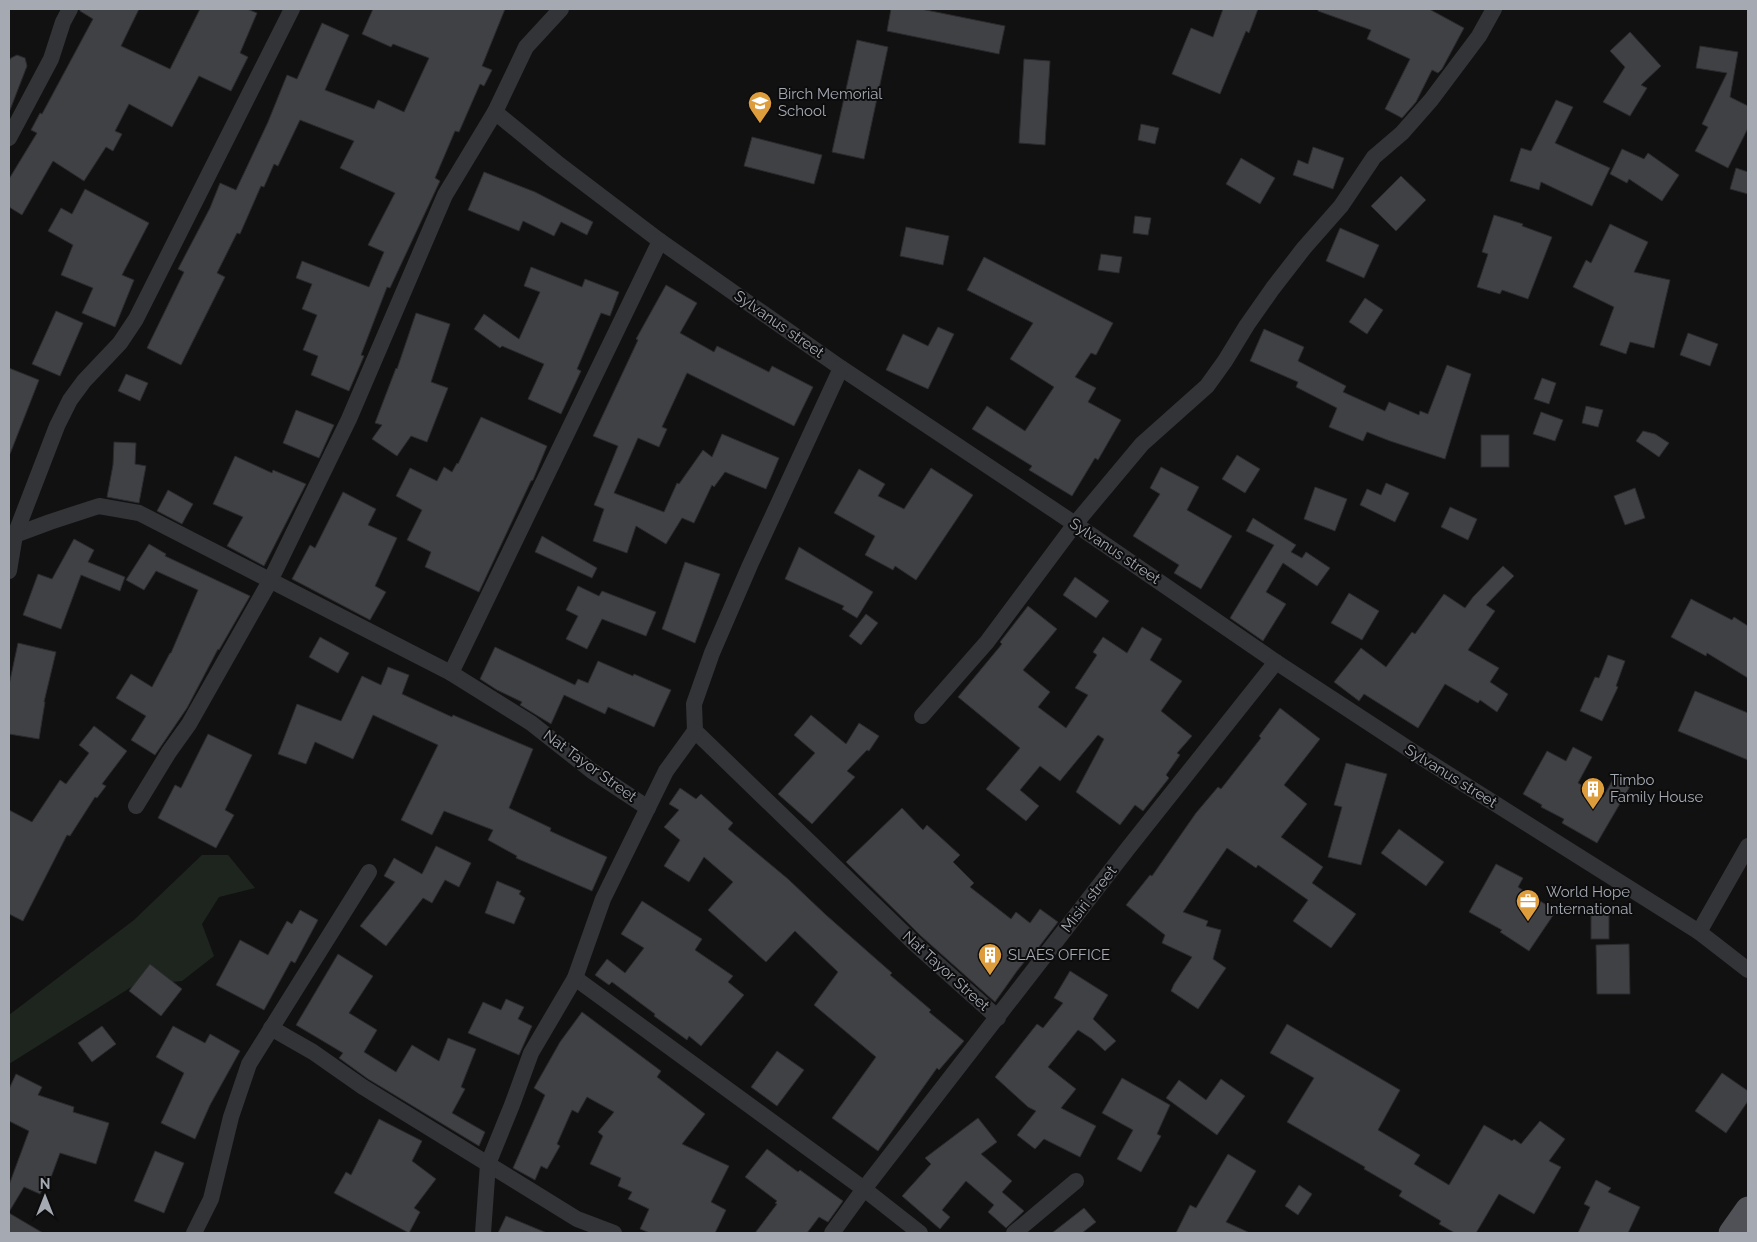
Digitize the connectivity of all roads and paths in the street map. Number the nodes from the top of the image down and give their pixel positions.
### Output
1 (70, 9) edge
2 (292, 9) edge
3 (561, 9) edge
4 (1494, 9) edge
5 (495, 112) junction
6 (9, 138) edge
7 (660, 241) junction
8 (842, 368) junction
9 (1076, 524) junction
10 (15, 535) junction
11 (9, 571) edge
12 (270, 581) junction
13 (1276, 662) junction
14 (451, 673) junction
15 (922, 716) dead end
16 (695, 731) junction
17 (136, 806) dead end
18 (648, 808) junction
19 (1748, 846) edge
20 (369, 872) dead end
21 (1699, 932) junction
22 (1748, 970) edge
23 (575, 978) junction
24 (998, 1018) junction
25 (271, 1028) junction
26 (488, 1164) junction
27 (1076, 1181) dead end
28 (864, 1189) junction
29 (1748, 1209) edge
30 (194, 1233) edge
31 (483, 1233) edge
32 (614, 1233) edge
33 (832, 1233) edge
34 (920, 1233) edge
35 (1014, 1233) edge
36 (1731, 1233) edge

1 - 6 street
2 - 10 street
3 - 5 street
4 - 9 street
5 - 7 street, Sylvanus street
5 - 12 street
7 - 8 street, Sylvanus street
7 - 14 street
8 - 9 street, Sylvanus street
8 - 16 street
9 - 13 street, Sylvanus street
9 - 15 street
10 - 11 street
10 - 12 street, Nat Tayor Street
12 - 14 street, Nat Tayor Street
12 - 17 street
13 - 21 street, Sylvanus street
13 - 24 street, Misiri street
14 - 18 street, Nat Tayor Street
16 - 18 street, Nat Tayor Street
16 - 24 street, Nat Tayor Street
18 - 23 street
19 - 21 street
20 - 25 street
21 - 22 street, Sylvanus street
23 - 26 street
23 - 28 street
24 - 28 street, Misiri street
25 - 26 street
25 - 30 street
26 - 31 street
26 - 32 street
27 - 35 street
28 - 33 street, Misiri street
28 - 34 street
29 - 36 main road

